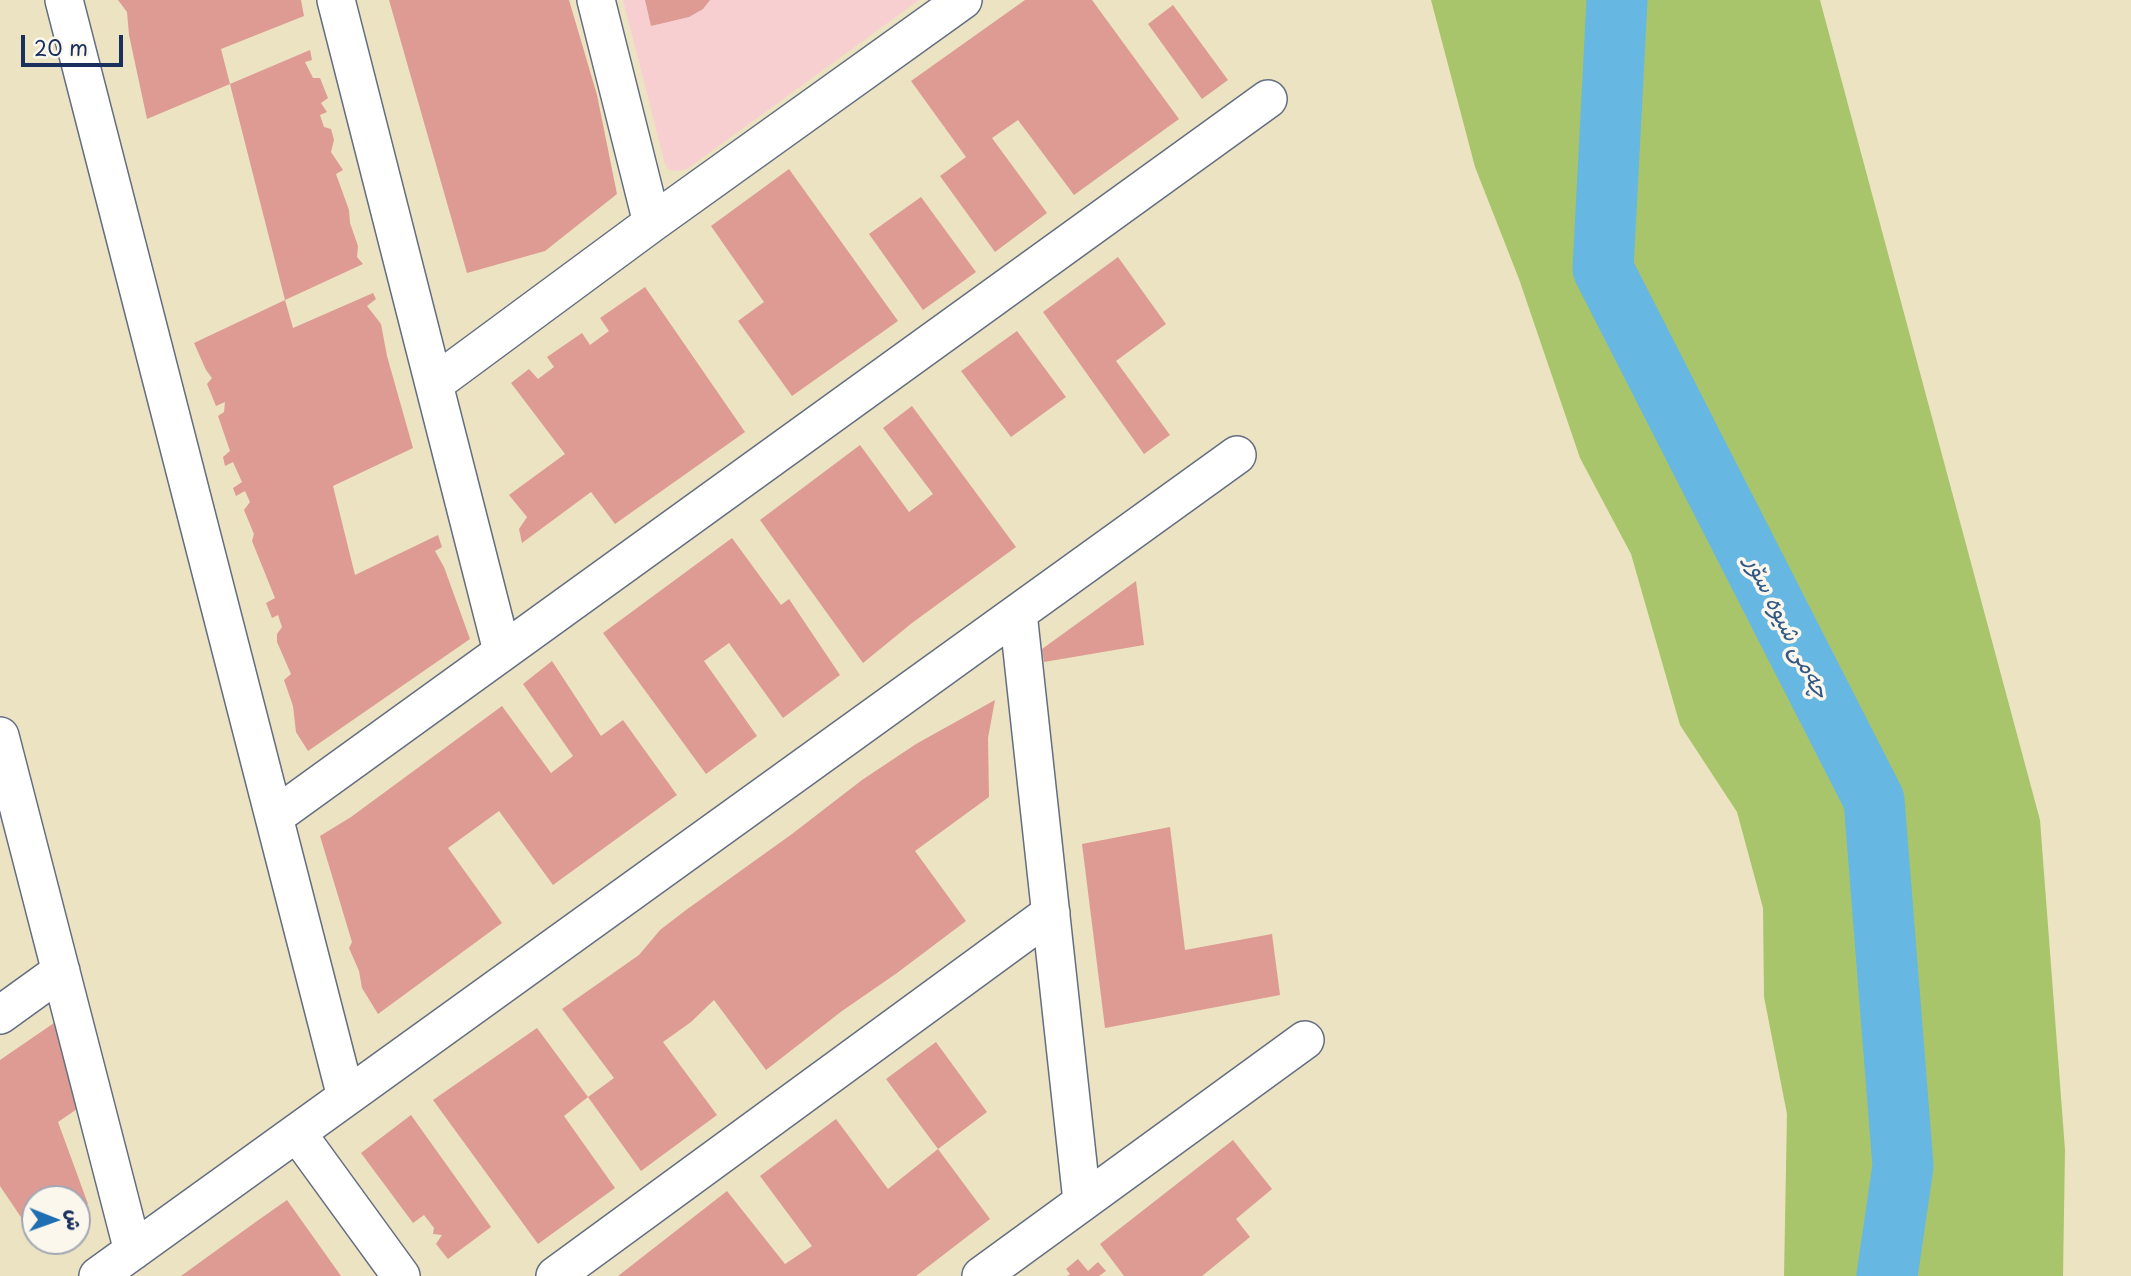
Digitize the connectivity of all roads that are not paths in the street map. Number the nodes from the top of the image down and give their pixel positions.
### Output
1 (64, 0) edge
2 (336, 0) edge
3 (596, 0) edge
4 (963, 0) edge
5 (1268, 99) dead end
6 (652, 223) junction
7 (434, 384) junction
8 (1237, 455) dead end
9 (1018, 612) junction
10 (502, 651) junction
11 (0, 736) edge
12 (274, 817) junction
13 (1051, 914) junction
14 (61, 971) junction
15 (0, 1015) edge
16 (1305, 1040) dead end
17 (346, 1097) junction
18 (297, 1133) junction
19 (1082, 1202) junction
20 (133, 1251) junction
21 (98, 1276) edge
22 (401, 1276) edge
23 (555, 1276) edge
24 (981, 1276) edge

1 - 12 street
2 - 7 street
3 - 6 street
4 - 6 street
5 - 10 street
6 - 7 street
7 - 10 street
8 - 9 street
9 - 13 street
9 - 17 street
10 - 12 street
11 - 14 street
12 - 17 street
13 - 19 street
13 - 23 street
14 - 15 street
14 - 20 street
16 - 19 street
17 - 18 street
18 - 20 street
18 - 22 street
19 - 24 street
20 - 21 street

